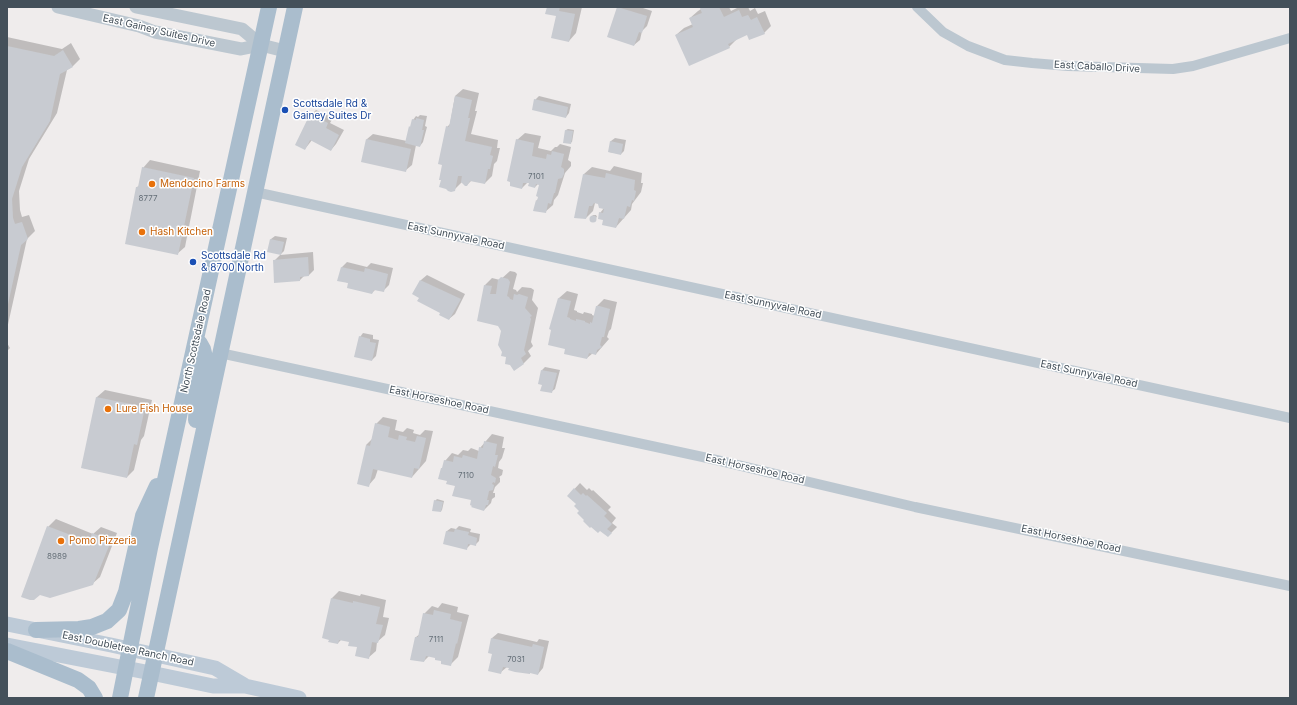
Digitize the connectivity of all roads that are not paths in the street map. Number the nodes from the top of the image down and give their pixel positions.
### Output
1 (58, 7) edge
2 (136, 7) edge
3 (269, 7) edge
4 (295, 7) edge
5 (917, 7) edge
6 (1290, 38) edge
7 (261, 45) junction
8 (285, 51) junction
9 (255, 192) junction
10 (196, 339) junction
11 (220, 353) junction
12 (1290, 418) edge
13 (170, 455) junction
14 (196, 459) junction
15 (1290, 586) edge
16 (7, 624) edge
17 (36, 630) junction
18 (7, 645) edge
19 (130, 649) junction
20 (7, 651) edge
21 (155, 655) junction
22 (126, 667) junction
23 (152, 672) junction
24 (245, 686) junction
25 (95, 698) edge
26 (120, 698) edge
27 (146, 698) edge
28 (299, 698) edge

1 - 7 street, East Gainey Suites Drive
2 - 7 street, East Gainey Suites Drive
3 - 7 main road, North Scottsdale Road
4 - 8 main road
5 - 6 street, East Caballo Drive
7 - 8 street, East Gainey Suites Drive
7 - 10 main road, North Scottsdale Road
8 - 9 main road
9 - 11 main road
9 - 12 street, East Sunnyvale Road
10 - 13 main road, North Scottsdale Road
10 - 14 main road
11 - 14 main road
11 - 15 street, East Horseshoe Road
13 - 17 main road
13 - 19 main road, North Scottsdale Road
14 - 21 main road
16 - 17 main road, East Doubletree Ranch Road
17 - 19 main road, East Doubletree Ranch Road
18 - 22 main road, East Doubletree Ranch Road
19 - 21 main road, East Doubletree Ranch Road
19 - 22 main road, North Scottsdale Road
20 - 25 main road
21 - 23 main road
21 - 24 main road, East Doubletree Ranch Road
22 - 23 main road, East Doubletree Ranch Road
22 - 26 main road, North Scottsdale Road
23 - 24 main road, East Doubletree Ranch Road
23 - 27 main road
24 - 28 main road, East Doubletree Ranch Road

